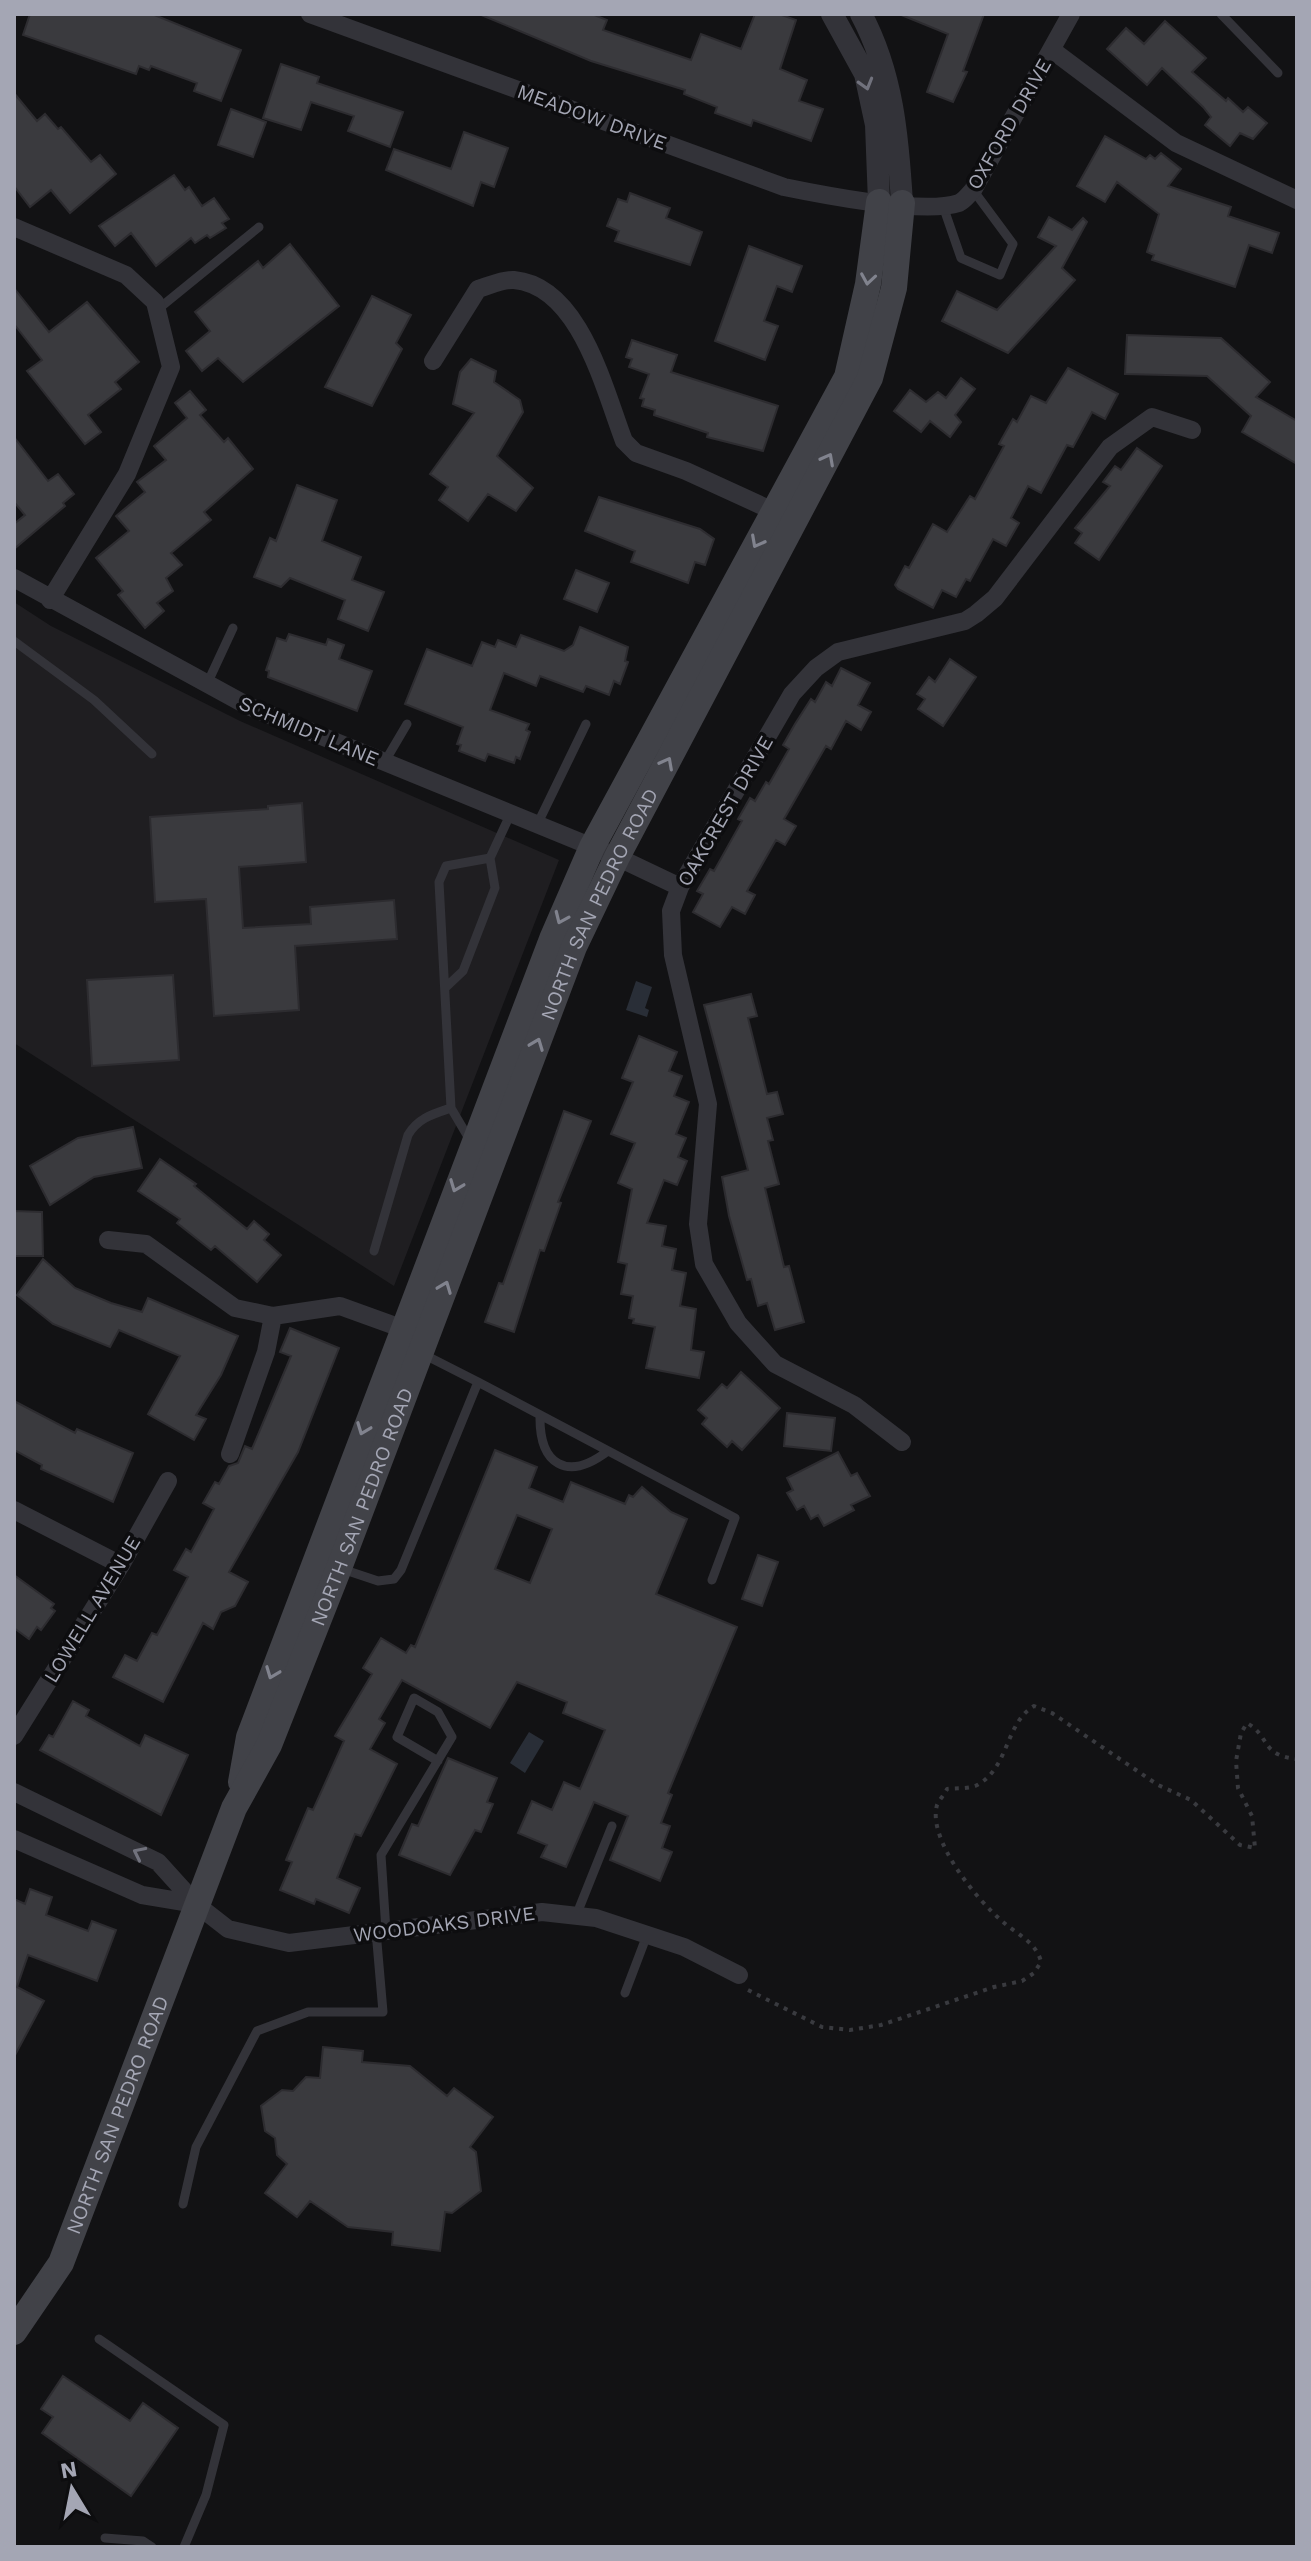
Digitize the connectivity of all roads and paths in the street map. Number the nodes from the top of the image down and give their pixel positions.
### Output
1 (310, 14) edge
2 (832, 14) edge
3 (861, 14) edge
4 (1071, 14) edge
5 (1221, 14) edge
6 (1052, 50) junction
7 (1278, 73) dead end
8 (973, 190) junction
9 (1294, 193) edge
10 (890, 202) junction
11 (943, 206) junction
12 (14, 227) edge
13 (259, 227) dead end
14 (157, 310) junction
15 (433, 361) dead end
16 (1192, 430) dead end
17 (785, 516) junction
18 (14, 578) edge
19 (50, 600) junction
20 (233, 628) dead end
21 (14, 641) edge
22 (207, 684) junction
23 (407, 724) dead end
24 (586, 724) dead end
25 (152, 754) dead end
26 (384, 763) junction
27 (510, 815) junction
28 (537, 825) junction
29 (592, 847) junction
30 (617, 857) junction
31 (490, 858) junction
32 (680, 887) junction
33 (445, 988) junction
34 (451, 1108) junction
35 (472, 1145) junction
36 (108, 1240) dead end
37 (374, 1251) dead end
38 (273, 1316) junction
39 (401, 1328) junction
40 (423, 1344) junction
41 (478, 1382) junction
42 (540, 1415) junction
43 (902, 1442) dead end
44 (608, 1451) junction
45 (230, 1454) dead end
46 (168, 1481) dead end
47 (14, 1510) edge
48 (121, 1565) junction
49 (339, 1568) junction
50 (712, 1580) dead end
51 (14, 1736) edge
52 (1297, 1759) edge
53 (438, 1761) junction
54 (14, 1792) edge
55 (237, 1800) junction
56 (612, 1826) dead end
57 (14, 1839) edge
58 (196, 1904) junction
59 (576, 1916) junction
60 (381, 1931) junction
61 (647, 1935) junction
62 (740, 1980) joint
63 (625, 1993) dead end
64 (183, 2204) dead end
65 (14, 2332) edge
66 (99, 2339) dead end
67 (105, 2538) dead end
68 (152, 2547) edge
69 (184, 2547) edge

1 - 10 street, MEADOW DRIVE
2 -> 10 street, NORTH SAN PEDRO ROAD
3 - 10 street, NORTH SAN PEDRO ROAD
4 - 6 street, OXFORD DRIVE
5 - 7 lane
6 - 8 street, OXFORD DRIVE
6 - 9 street
8 - 11 street, OXFORD DRIVE
8 - 11 lane
10 - 11 street
10 - 17 main road, NORTH SAN PEDRO ROAD
12 - 14 street
13 - 14 lane
14 - 19 street
15 - 17 street
16 - 32 street, OAKCREST DRIVE
17 -> 29 main road, NORTH SAN PEDRO ROAD
30 -> 17 main road, NORTH SAN PEDRO ROAD
18 - 19 street, SCHMIDT LANE
19 - 22 street, SCHMIDT LANE
20 - 22 lane
21 - 25 lane
22 - 26 street, SCHMIDT LANE
23 - 26 lane
24 - 28 lane
26 - 27 street, SCHMIDT LANE
27 - 28 street, SCHMIDT LANE
27 - 31 lane
28 - 29 street, SCHMIDT LANE
29 - 30 street, SCHMIDT LANE
29 -> 35 main road, NORTH SAN PEDRO ROAD
30 - 32 street, SCHMIDT LANE
40 -> 30 main road, NORTH SAN PEDRO ROAD
31 - 33 lane
31 - 33 lane
32 - 43 street, OAKCREST DRIVE
33 - 34 lane
34 - 35 lane
34 - 37 lane
35 -> 39 main road, NORTH SAN PEDRO ROAD
36 - 38 street
38 - 39 street
38 - 45 street
39 - 40 street
39 -> 55 main road, NORTH SAN PEDRO ROAD
40 - 41 lane
40 - 49 main road, NORTH SAN PEDRO ROAD
41 - 42 lane
41 - 49 lane
42 - 44 lane
42 - 44 lane
44 - 50 lane
46 - 48 street, LOWELL AVENUE
47 - 48 street
48 - 51 street, LOWELL AVENUE
49 - 55 main road, NORTH SAN PEDRO ROAD
52 - 62 path
53 - 53 lane
53 - 60 lane
58 -> 54 street, WOODOAKS DRIVE
55 - 58 main road, NORTH SAN PEDRO ROAD
56 - 59 lane
57 - 58 street
58 - 60 street, WOODOAKS DRIVE
58 - 65 main road, NORTH SAN PEDRO ROAD
59 - 60 street, WOODOAKS DRIVE
59 - 61 street, WOODOAKS DRIVE
60 - 64 lane
61 - 62 street, WOODOAKS DRIVE
61 - 63 lane
66 - 69 lane
67 - 68 lane

